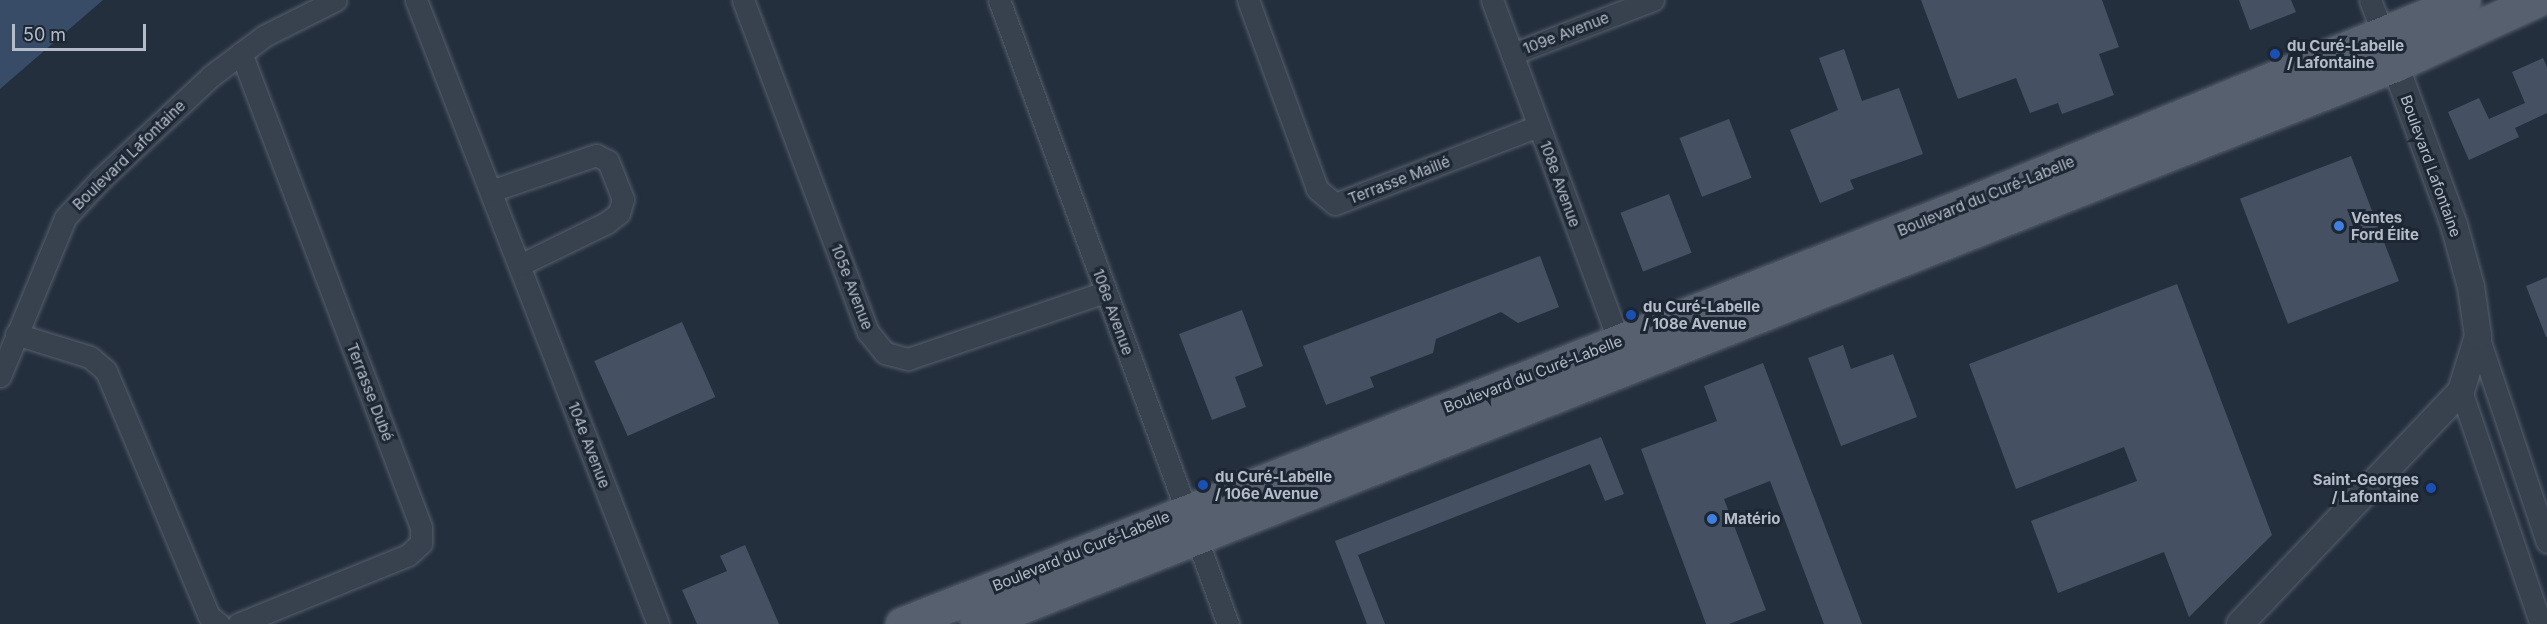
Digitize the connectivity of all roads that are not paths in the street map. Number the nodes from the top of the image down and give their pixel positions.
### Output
1 (336, 0) edge
2 (416, 0) edge
3 (743, 0) edge
4 (999, 0) edge
5 (1248, 0) edge
6 (1492, 0) edge
7 (1653, 0) edge
8 (2370, 0) edge
9 (2464, 0) edge
10 (2537, 0) edge
11 (2383, 35) junction
12 (241, 53) junction
13 (1512, 54) junction
14 (2395, 65) junction
15 (1538, 126) junction
16 (491, 191) junction
17 (1983, 214) junction
18 (520, 265) junction
19 (1105, 292) junction
20 (16, 334) junction
21 (2478, 336) junction
22 (1623, 354) junction
23 (0, 376) edge
24 (2461, 391) junction
25 (1191, 524) junction
26 (2547, 542) edge
27 (992, 613) edge
28 (219, 624) edge
29 (238, 624) edge
30 (658, 624) edge
31 (902, 624) edge
32 (1228, 624) edge
33 (2240, 624) edge
34 (2541, 624) edge

1 - 12 street, Boulevard Lafontaine
2 - 16 street, 104e Avenue
3 - 19 street, 105e Avenue
4 - 19 street, 106e Avenue
5 - 15 street, Terrasse Maillé
6 - 13 street, 108e Avenue
7 - 13 street, 109e Avenue
8 - 11 street, Boulevard Lafontaine
9 - 11 main road, Boulevard du Curé-Labelle
10 - 14 main road, Boulevard du Curé-Labelle
11 - 14 street, Boulevard Lafontaine
11 - 17 main road, Boulevard du Curé-Labelle
12 - 20 street, Boulevard Lafontaine
12 - 29 street, Terrasse Dubé
13 - 15 street, 108e Avenue
14 - 17 main road, Boulevard du Curé-Labelle
14 - 21 street, Boulevard Lafontaine
15 - 22 street, 108e Avenue
16 - 18 street, 104e Avenue
16 - 18 street
17 - 22 main road, Boulevard du Curé-Labelle
18 - 30 street, 104e Avenue
19 - 25 street, 106e Avenue
20 - 23 street, Boulevard Lafontaine
20 - 28 street
21 - 24 street, Boulevard Lafontaine
21 - 26 street, Boulevard Lafontaine
22 - 25 main road, Boulevard du Curé-Labelle
24 - 33 street
24 - 34 street
25 - 27 main road, Boulevard du Curé-Labelle
25 - 32 street, 106e Avenue
27 - 31 main road, Boulevard du Curé-Labelle

